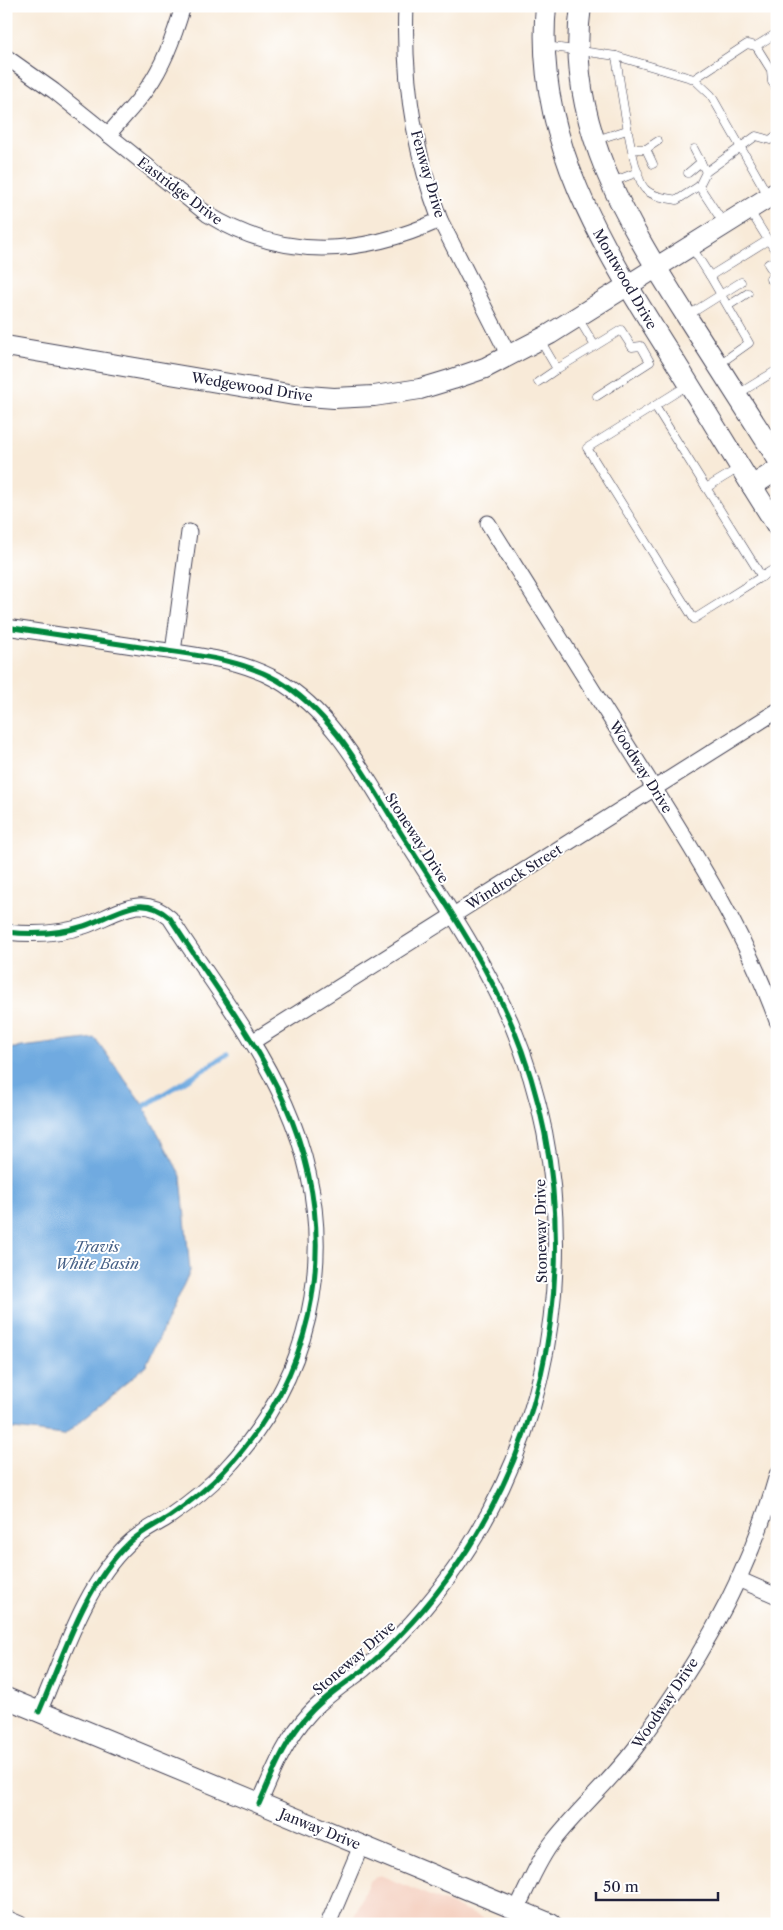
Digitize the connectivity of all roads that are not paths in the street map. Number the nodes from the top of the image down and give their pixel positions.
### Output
1 (183, 6) edge
2 (406, 6) edge
3 (546, 6) edge
4 (581, 6) edge
5 (777, 33) edge
6 (544, 46) junction
7 (756, 46) junction
8 (578, 50) junction
9 (616, 56) junction
10 (6, 57) edge
11 (774, 69) edge
12 (694, 79) junction
13 (777, 89) edge
14 (627, 130) junction
15 (108, 135) junction
16 (777, 135) edge
17 (594, 140) junction
18 (658, 141) dead end
19 (741, 147) junction
20 (633, 149) junction
21 (646, 149) junction
22 (694, 149) dead end
23 (700, 162) junction
24 (653, 164) dead end
25 (638, 172) junction
26 (706, 172) junction
27 (688, 173) dead end
28 (610, 183) junction
29 (699, 186) junction
30 (773, 194) edge
31 (749, 209) junction
32 (440, 220) junction
33 (724, 225) junction
34 (768, 240) junction
35 (690, 245) junction
36 (777, 253) edge
37 (777, 259) edge
38 (656, 268) junction
39 (710, 276) junction
40 (770, 279) dead end
41 (741, 282) dead end
42 (626, 285) junction
43 (748, 293) dead end
44 (721, 294) junction
45 (728, 306) junction
46 (687, 316) junction
47 (577, 317) junction
48 (540, 340) junction
49 (6, 346) edge
50 (595, 346) junction
51 (509, 356) junction
52 (660, 357) junction
53 (718, 365) junction
54 (557, 369) junction
55 (777, 370) edge
56 (538, 382) dead end
57 (689, 384) junction
58 (737, 395) junction
59 (596, 396) dead end
60 (655, 406) junction
61 (777, 458) edge
62 (740, 467) junction
63 (777, 470) edge
64 (752, 486) junction
65 (706, 488) junction
66 (488, 523) dead end
67 (777, 526) edge
68 (189, 532) dead end
69 (777, 568) edge
70 (762, 577) junction
71 (6, 627) edge
72 (173, 652) junction
73 (777, 711) edge
74 (655, 788) junction
75 (453, 915) junction
76 (6, 932) edge
77 (777, 1021) edge
78 (252, 1042) junction
79 (777, 1475) edge
80 (738, 1579) junction
81 (777, 1596) edge
82 (6, 1698) edge
83 (39, 1712) junction
84 (260, 1804) junction
85 (361, 1846) junction
86 (516, 1910) junction
87 (6, 1918) edge
88 (20, 1924) edge
89 (328, 1924) edge
90 (552, 1924) edge

1 - 15 street
2 - 32 street, Fenway Drive
3 - 6 street, Montwood Drive
4 - 8 street
5 - 7 lane
6 - 8 lane
6 - 42 street, Montwood Drive
7 - 11 lane
7 - 12 lane
8 - 9 lane
8 - 17 street
9 - 12 lane
9 - 14 lane
10 - 15 street, Eastridge Drive
11 - 13 lane
12 - 19 lane
14 - 17 lane
14 - 20 lane
15 - 32 street, Eastridge Drive
16 - 19 lane
17 - 28 street
18 - 21 lane
19 - 26 lane
19 - 30 lane
20 - 21 lane
20 - 25 lane
21 - 24 lane
22 - 23 lane
23 - 26 lane
23 - 27 lane
25 - 28 lane
25 - 29 lane
26 - 29 lane
28 - 38 street
29 - 33 lane
30 - 31 street, Wedgewood Drive
31 - 33 street, Wedgewood Drive
31 - 34 lane
32 - 51 street, Fenway Drive
33 - 35 street, Wedgewood Drive
34 - 36 lane
34 - 39 lane
35 - 38 street, Wedgewood Drive
35 - 39 lane
37 - 40 lane
38 - 42 street, Wedgewood Drive
38 - 46 street
39 - 44 lane
41 - 44 lane
42 - 47 street, Wedgewood Drive
42 - 52 street, Montwood Drive
43 - 45 lane
44 - 45 lane
44 - 46 lane
45 - 53 lane
46 - 53 street
47 - 48 street, Wedgewood Drive
47 - 50 lane
48 - 51 street, Wedgewood Drive
48 - 54 lane
49 - 51 street, Wedgewood Drive
50 - 52 lane
50 - 54 lane
52 - 57 street, Montwood Drive
52 - 59 lane
53 - 58 street
54 - 56 lane
55 - 58 lane
57 - 60 lane
57 - 62 street, Montwood Drive
58 - 61 street
60 - 65 lane
60 - 70 lane
62 - 64 street, Montwood Drive
62 - 65 lane
63 - 64 street
64 - 67 street, Montwood Drive
65 - 70 lane
66 - 74 street, Woodway Drive
68 - 72 street
69 - 70 lane
71 - 72 street, Stoneway Drive
72 - 75 street, Stoneway Drive
73 - 74 street, Windrock Street
74 - 75 street, Windrock Street
74 - 77 street, Woodway Drive
75 - 78 street, Windrock Street
75 - 84 street, Stoneway Drive
76 - 78 street
78 - 83 street
79 - 80 street, Woodway Drive
80 - 81 street
80 - 86 street, Woodway Drive
82 - 83 street, Janway Drive
83 - 84 street, Janway Drive
84 - 85 street, Janway Drive
85 - 86 street, Janway Drive
85 - 89 street
86 - 90 street, Janway Drive
87 - 88 street

